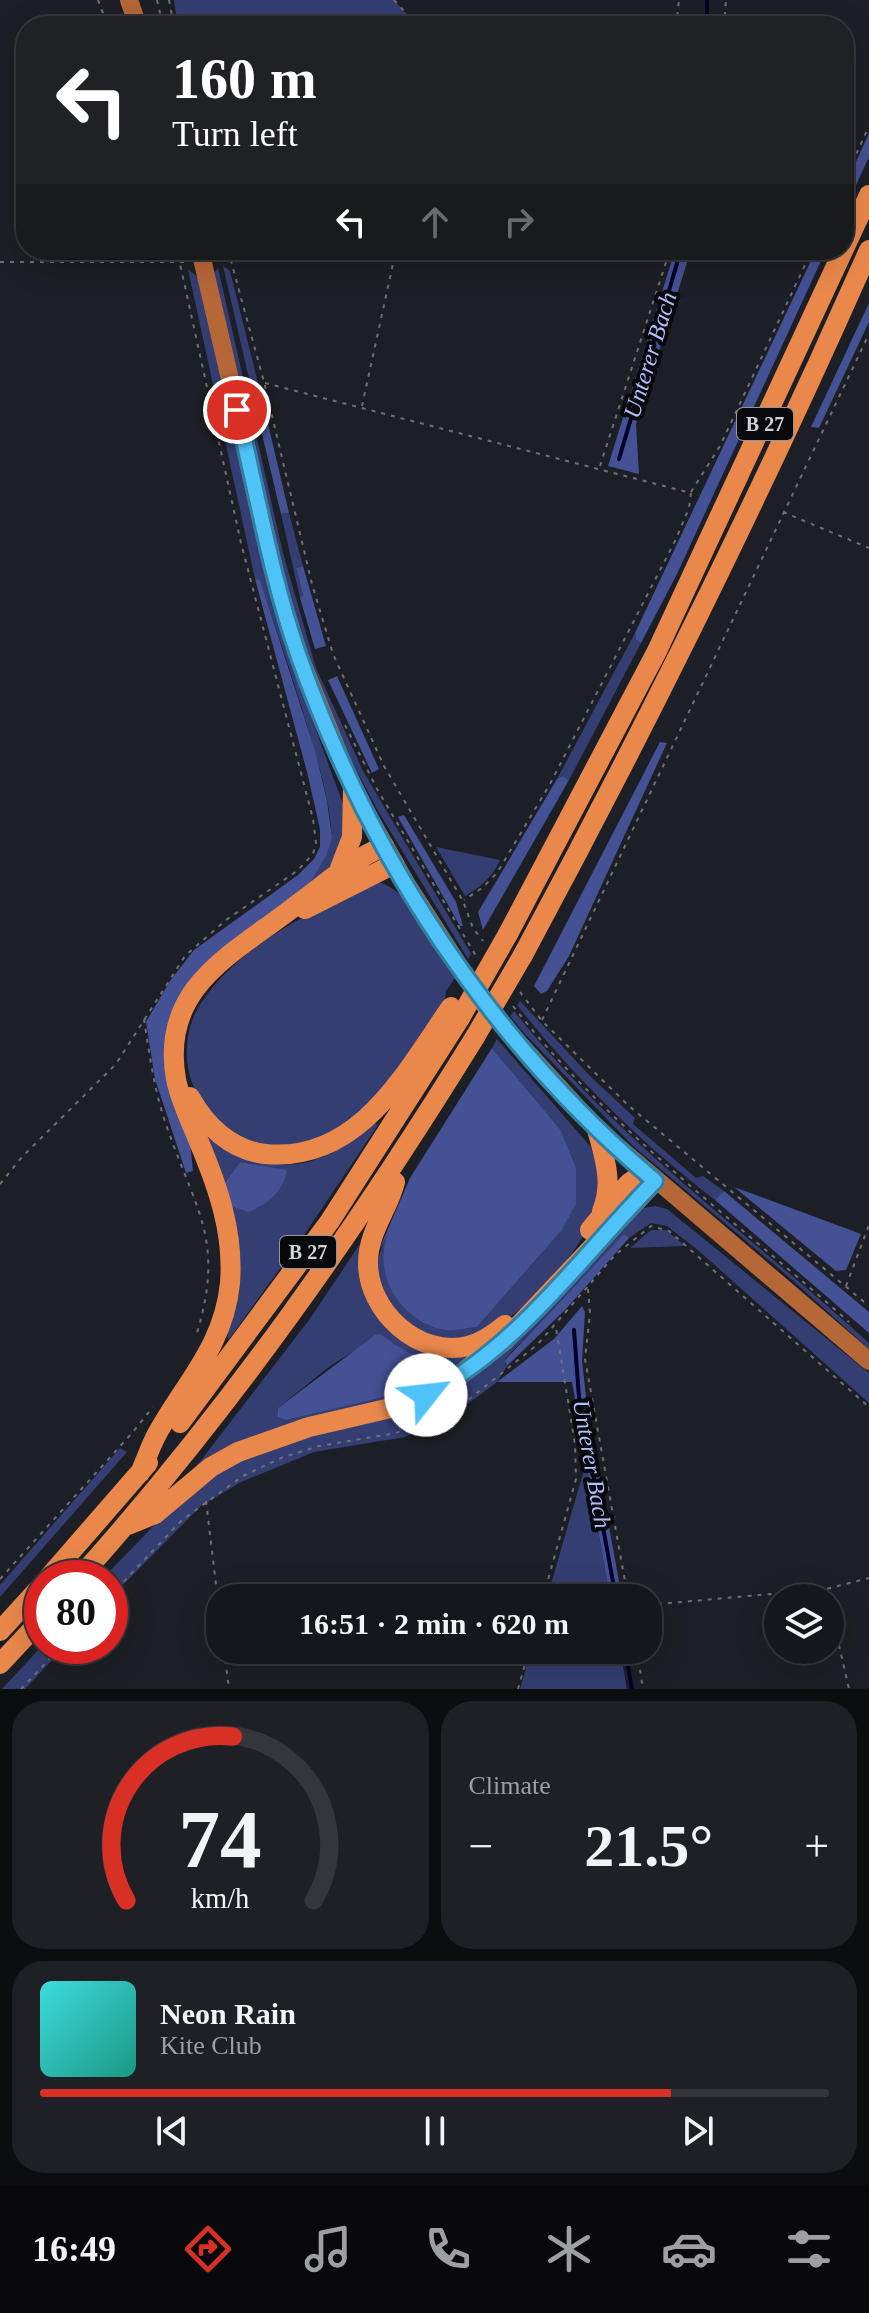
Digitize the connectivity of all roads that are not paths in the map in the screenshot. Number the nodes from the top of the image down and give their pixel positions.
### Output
1 (869, 195) edge
2 (854, 227) edge
3 (869, 250) edge
4 (210, 260) edge
5 (839, 260) edge
6 (353, 789) junction
7 (389, 855) junction
8 (340, 868) junction
9 (455, 1012) junction
10 (597, 1129) junction
11 (399, 1158) junction
12 (650, 1176) junction
13 (599, 1219) junction
14 (869, 1361) edge
15 (140, 1473) junction
16 (125, 1526) junction
17 (64, 1560) edge
18 (95, 1560) edge
19 (24, 1605) edge
20 (0, 1631) edge
21 (24, 1638) edge
22 (0, 1664) edge

1 - 2 highway, B 27, bridge
3 - 11 highway, B 27, bridge
4 - 6 main road
5 - 9 highway, B 27, bridge
6 - 7 main road
6 - 8 highway
7 - 8 highway
7 - 9 highway
7 - 10 main road
8 - 15 highway
9 - 15 highway, B 27
10 - 12 main road
10 - 13 highway
11 - 13 highway
11 - 16 highway, B 27
12 - 13 highway
12 - 14 main road
12 - 16 highway
15 - 17 highway, B 27
16 - 18 highway, B 27
19 - 20 highway
21 - 22 highway

